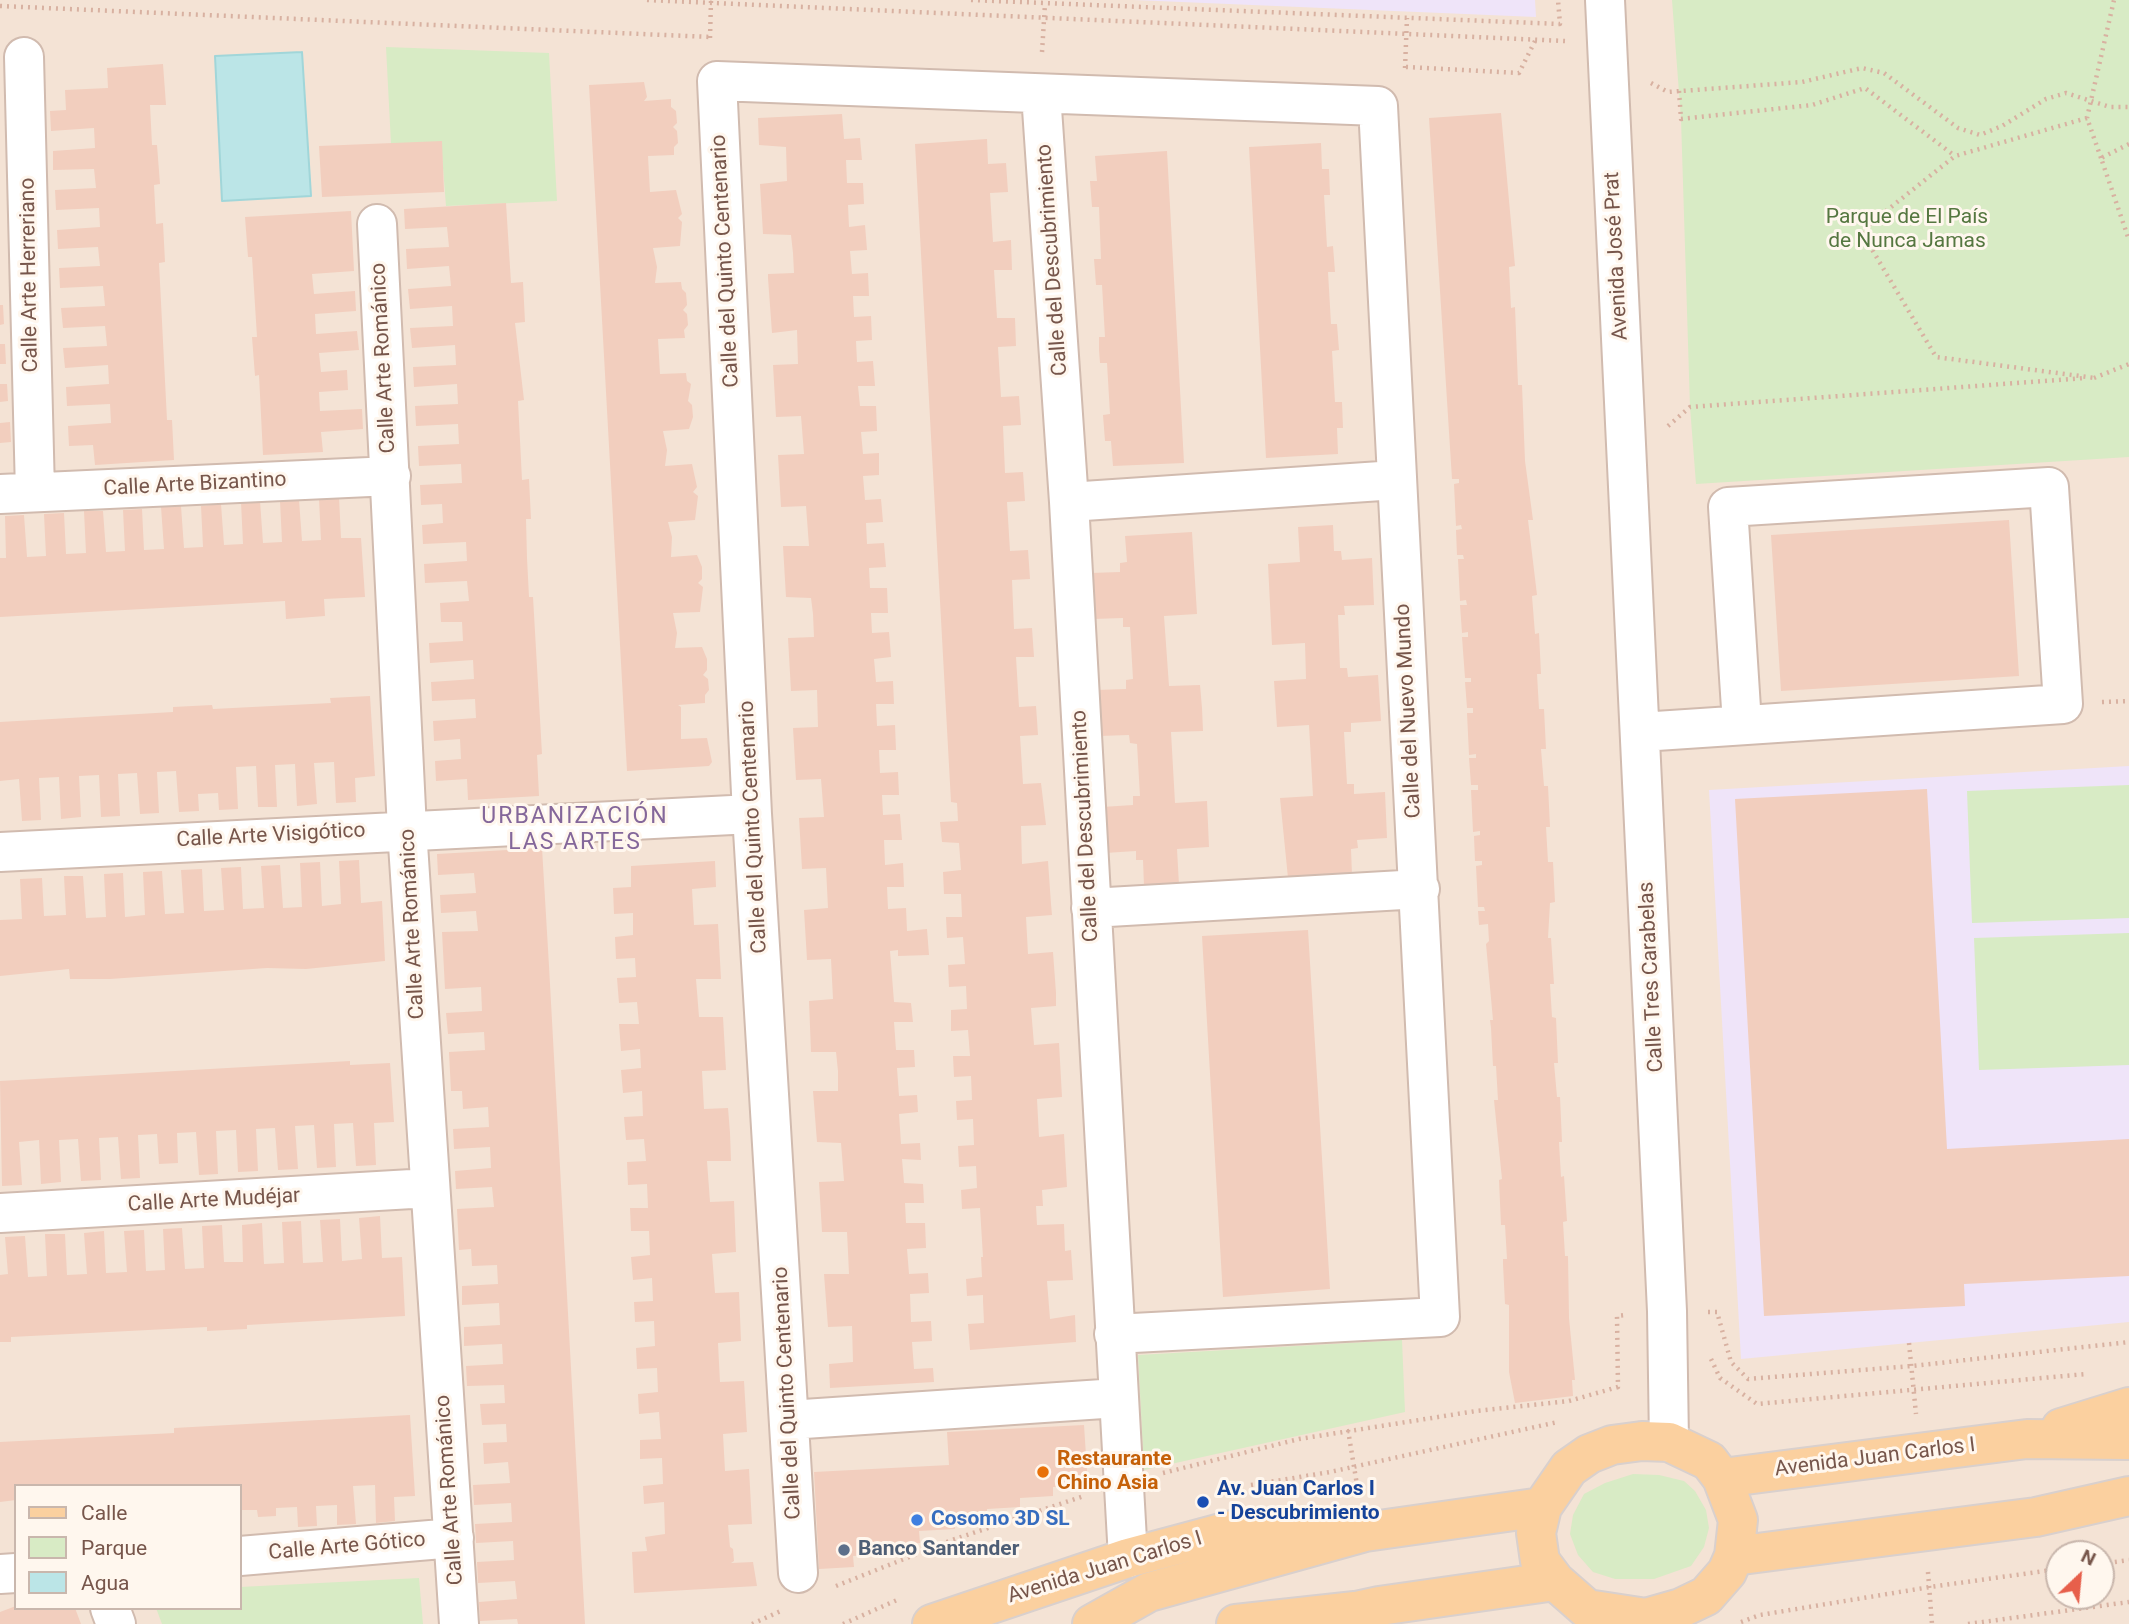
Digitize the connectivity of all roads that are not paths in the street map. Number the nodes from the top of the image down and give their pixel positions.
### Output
1 (1605, 0) edge
2 (24, 58) dead end
3 (1041, 94) junction
4 (377, 224) dead end
5 (391, 476) junction
6 (1396, 480) junction
7 (18, 493) edge
8 (1069, 502) junction
9 (1629, 513) joint
10 (1742, 724) junction
11 (1641, 732) junction
12 (752, 814) junction
13 (407, 829) junction
14 (0, 852) edge
15 (1420, 889) junction
16 (1091, 908) junction
17 (429, 1188) junction
18 (0, 1213) edge
19 (1114, 1334) junction
20 (1118, 1398) junction
21 (2129, 1407) edge
22 (789, 1420) junction
23 (2027, 1439) junction
24 (2129, 1440) edge
25 (1669, 1442) junction
26 (1722, 1478) junction
27 (2129, 1496) edge
28 (1542, 1507) junction
29 (2036, 1517) junction
30 (2129, 1525) edge
31 (1366, 1532) junction
32 (454, 1538) junction
33 (242, 1556) edge
34 (1734, 1556) junction
35 (1128, 1558) junction
36 (1556, 1581) junction
37 (806, 1590) road end
38 (1588, 1616) edge
39 (1342, 1617) edge
40 (459, 1624) edge
41 (932, 1624) edge
42 (1091, 1624) edge
43 (1236, 1624) edge

1 - 9 street, Avenida José Prat
2 - 7 street, Calle Arte Herreriano
3 - 6 street, Calle del Nuevo Mundo
3 - 8 street, Calle del Descubrimiento
3 - 12 street, Calle del Quinto Centenario
4 - 5 street, Calle Arte Románico
5 - 7 street, Calle Arte Bizantino
5 - 13 street, Calle Arte Románico
6 - 8 street
6 - 15 street, Calle del Nuevo Mundo
8 - 16 street, Calle del Descubrimiento
9 - 11 street, Calle Tres Carabelas
10 - 10 street
10 - 11 street
11 - 25 street, Calle Tres Carabelas
12 - 13 street, Calle Arte Visigótico
12 - 22 street, Calle del Quinto Centenario
13 - 14 street, Calle Arte Visigótico
13 - 17 street, Calle Arte Románico
15 - 16 street
15 - 19 street, Calle del Nuevo Mundo
16 - 19 street, Calle del Descubrimiento
17 - 18 street, Calle Arte Mudéjar
17 - 32 street, Calle Arte Románico
19 - 20 street, Calle del Descubrimiento
20 - 22 street
20 - 35 street, Calle del Descubrimiento
21 - 23 main road, Avenida Juan Carlos I
22 - 37 street, Calle del Quinto Centenario
23 - 24 main road, Avenida Juan Carlos I
23 - 26 main road, Avenida Juan Carlos I
25 - 26 main road
25 - 28 main road
26 - 34 main road
27 - 29 main road
28 - 31 main road, Avenida Juan Carlos I
28 - 36 main road
29 - 30 main road
29 - 34 main road
31 - 35 main road, Avenida Juan Carlos I
31 - 42 main road, Avenida Juan Carlos I
32 - 33 street, Calle Arte Gótico
32 - 40 street, Calle Arte Románico
34 - 38 main road
35 - 41 main road, Avenida Juan Carlos I
36 - 38 main road
36 - 39 main road
39 - 43 main road

